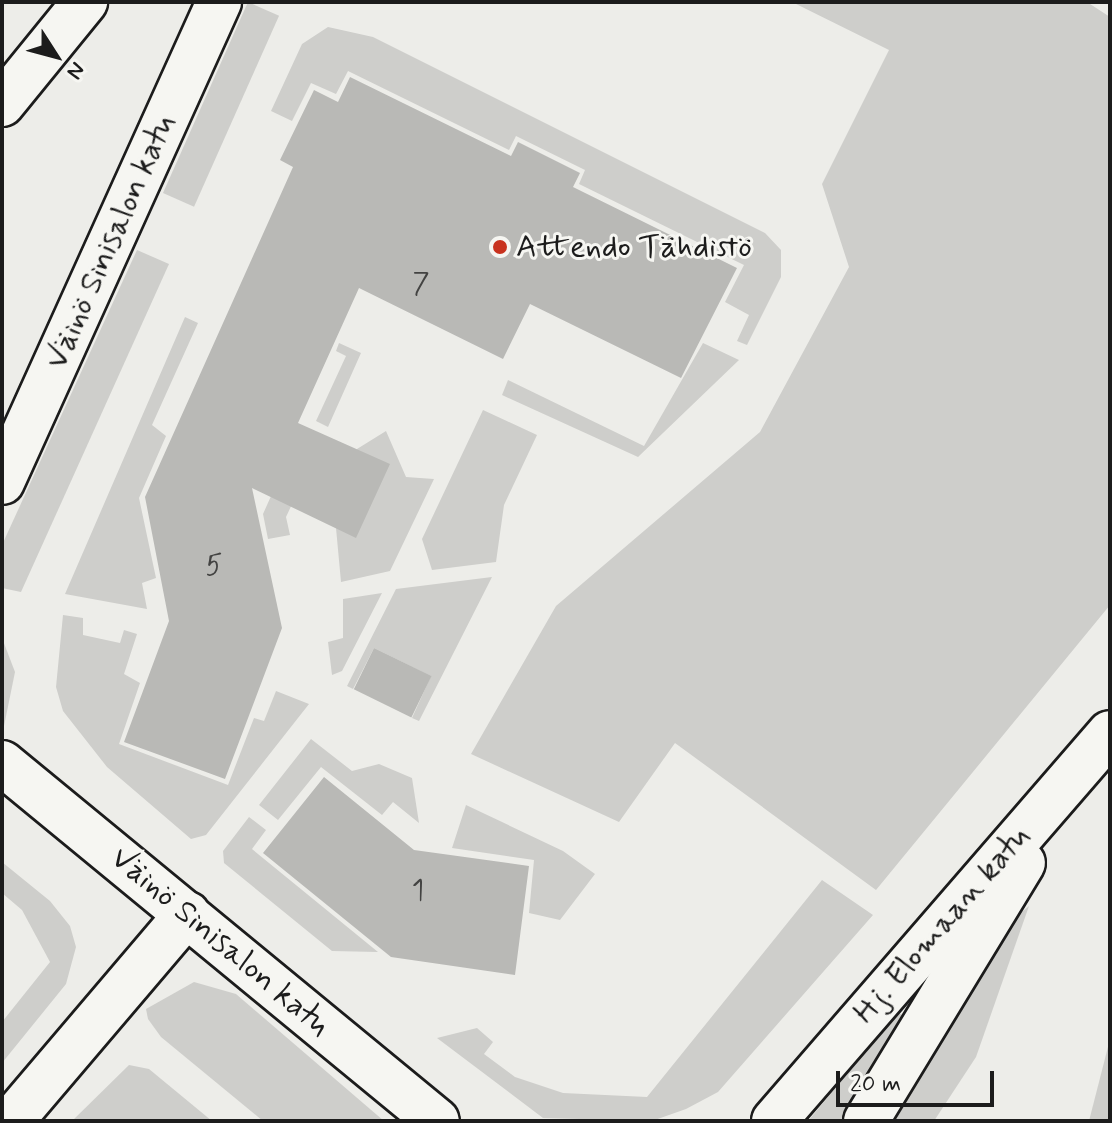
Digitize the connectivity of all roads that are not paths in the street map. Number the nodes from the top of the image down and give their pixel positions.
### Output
1 (85, 2) edge
2 (219, 2) edge
3 (2, 104) edge
4 (2, 482) edge
5 (1110, 733) edge
6 (2, 763) edge
7 (1080, 768) junction
8 (187, 914) junction
9 (11, 1121) edge
10 (437, 1121) edge
11 (774, 1121) edge
12 (866, 1121) edge

1 - 3 street
2 - 4 street, Väinö Sinisalon katu
5 - 7 street, Hj. Elomaan katu
6 - 8 street, Väinö Sinisalon katu
7 - 11 street, Hj. Elomaan katu
7 - 12 street, Hj. Elomaan katu
8 - 9 street
8 - 10 street, Väinö Sinisalon katu

